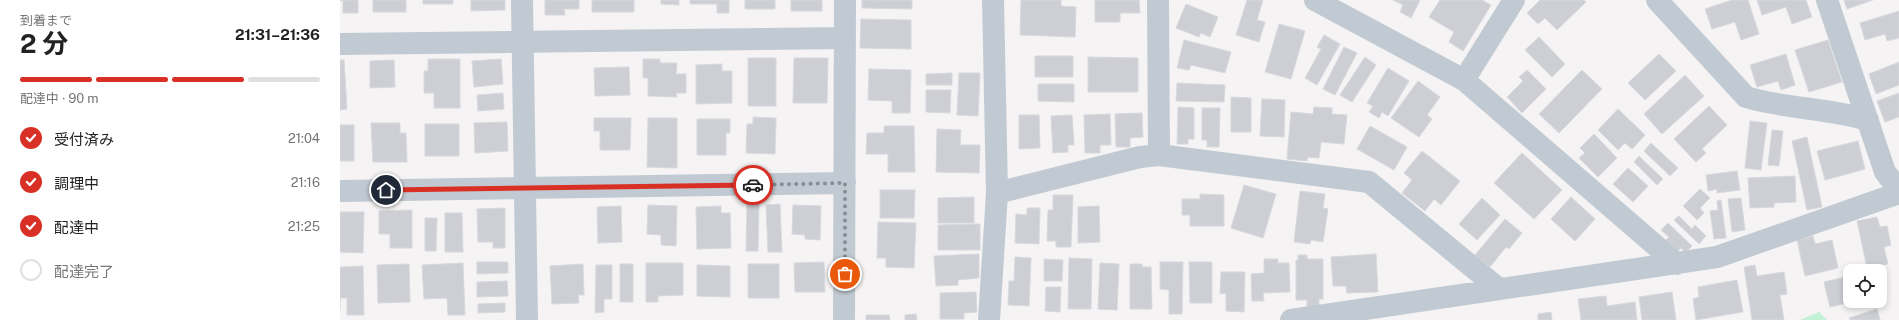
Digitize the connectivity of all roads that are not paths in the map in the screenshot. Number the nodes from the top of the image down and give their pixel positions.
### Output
1 (522, 0) edge
2 (845, 0) edge
3 (993, 0) edge
4 (1158, 0) edge
5 (1315, 0) edge
6 (1514, 0) edge
7 (1657, 0) edge
8 (1827, 0) edge
9 (845, 38) junction
10 (523, 42) junction
11 (340, 44) edge
12 (1464, 80) junction
13 (1868, 120) junction
14 (1159, 155) junction
15 (845, 183) junction
16 (525, 188) junction
17 (340, 191) edge
18 (1899, 191) edge
19 (997, 193) junction
20 (1677, 264) junction
21 (1499, 289) junction
22 (527, 320) edge
23 (844, 320) edge
24 (989, 320) edge
25 (1291, 320) edge

1 - 10 street
2 - 9 street
3 - 19 street
4 - 14 street
5 - 12 street
6 - 12 street
7 - 13 street
8 - 13 street
9 - 10 street
9 - 15 street
10 - 11 street
10 - 16 street
12 - 20 street
13 - 18 street
14 - 19 street
14 - 21 street
15 - 16 street
15 - 23 street
16 - 17 street
16 - 22 street
18 - 20 street
19 - 24 street
20 - 21 street
21 - 25 street

